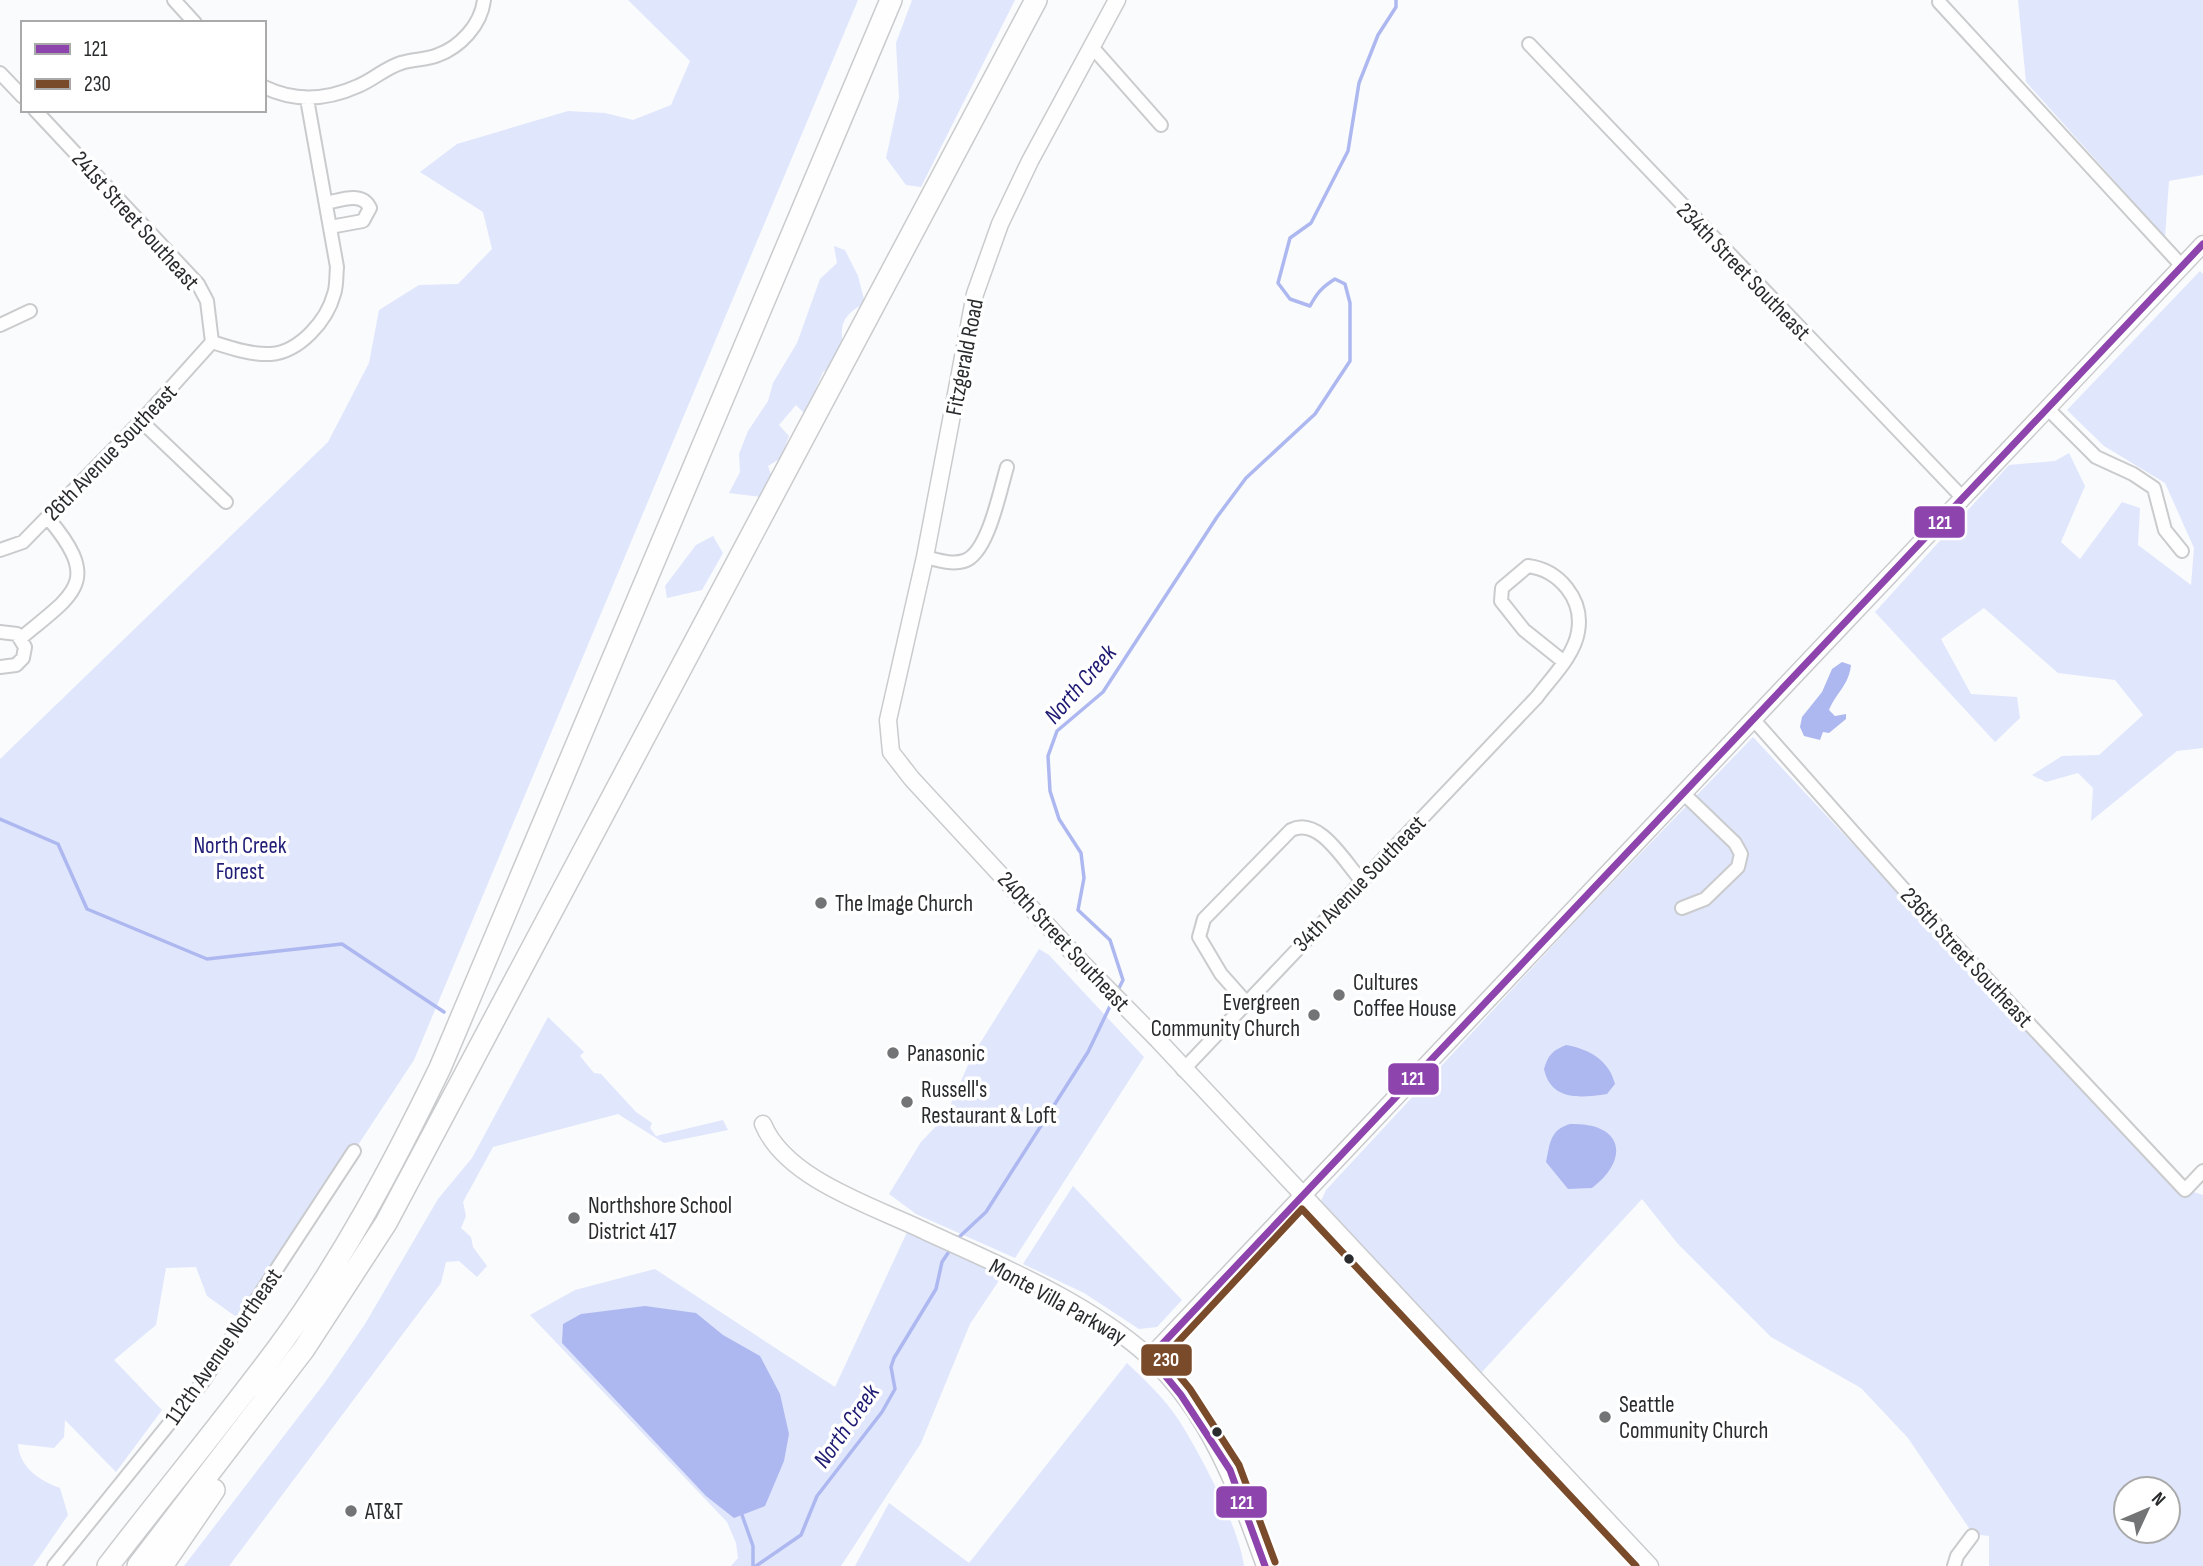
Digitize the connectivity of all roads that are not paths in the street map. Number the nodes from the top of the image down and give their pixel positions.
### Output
1 (174, 0) edge
2 (484, 0) edge
3 (891, 0) edge
4 (900, 0) edge
5 (1036, 0) edge
6 (1049, 0) edge
7 (1117, 0) edge
8 (1939, 2) dead end
9 (193, 21) edge
10 (1529, 44) dead end
11 (1094, 48) junction
12 (1013, 58) junction
13 (0, 73) edge
14 (266, 88) edge
15 (21, 95) edge
16 (307, 99) junction
17 (37, 112) edge
18 (1161, 125) dead end
19 (326, 202) junction
20 (330, 227) junction
21 (2203, 244) edge
22 (2182, 266) junction
23 (30, 311) dead end
24 (0, 325) edge
25 (212, 342) junction
26 (2048, 409) junction
27 (142, 421) junction
28 (1007, 467) dead end
29 (1961, 496) junction
30 (226, 502) dead end
31 (48, 518) junction
32 (0, 550) edge
33 (2182, 551) dead end
34 (925, 557) junction
35 (0, 632) edge
36 (21, 638) junction
37 (1563, 662) junction
38 (0, 667) edge
39 (1753, 719) junction
40 (888, 739) joint
41 (1683, 793) junction
42 (599, 833) junction
43 (1361, 880) junction
44 (1682, 908) dead end
45 (1245, 1002) junction
46 (1183, 1070) junction
47 (763, 1124) dead end
48 (354, 1151) dead end
49 (2203, 1171) edge
50 (1302, 1194) junction
51 (1150, 1357) junction
52 (242, 1450) junction
53 (1972, 1536) dead end
54 (54, 1566) edge
55 (108, 1566) edge
56 (118, 1566) edge
57 (138, 1566) edge
58 (153, 1566) edge
59 (162, 1566) edge
60 (1265, 1566) edge
61 (1650, 1566) edge
62 (1954, 1566) edge

1 - 9 street
2 - 16 street
3 - 55 highway
4 - 56 highway
5 - 12 highway
6 - 12 highway
7 - 11 street, Fitzgerald Road
8 - 22 street
10 - 29 street, 234th Street Southeast
11 - 18 street
11 - 34 street, Fitzgerald Road
12 - 42 highway
13 - 15 street
14 - 16 street
16 - 19 street
17 - 25 street, 241st Street Southeast
19 - 20 street
19 - 20 street
20 - 25 street
21 - 22 street
22 - 26 street
23 - 24 street
25 - 27 street, 26th Avenue Southeast
26 - 29 street
26 - 33 street
27 - 30 street
27 - 31 street, 26th Avenue Southeast
28 - 34 street
29 - 39 street
31 - 32 street, 26th Avenue Southeast
31 - 36 street
34 - 40 street, Fitzgerald Road
35 - 36 street
36 - 38 street
37 - 37 street, 34th Avenue Southeast
37 - 43 street, 34th Avenue Southeast
39 - 41 street
39 - 49 street, 236th Street Southeast
40 - 46 street, 240th Street Southeast
41 - 44 street
41 - 50 street
42 - 52 highway
42 - 57 highway
43 - 45 street, 34th Avenue Southeast
43 - 45 street
45 - 46 street, 34th Avenue Southeast
46 - 50 street, 240th Street Southeast
47 - 51 street, Monte Villa Parkway
48 - 54 street, 112th Avenue Northeast
50 - 51 street
50 - 61 street, 240th Street Southeast
51 - 60 street, Monte Villa Parkway
52 - 58 highway
52 - 59 highway
53 - 62 street

